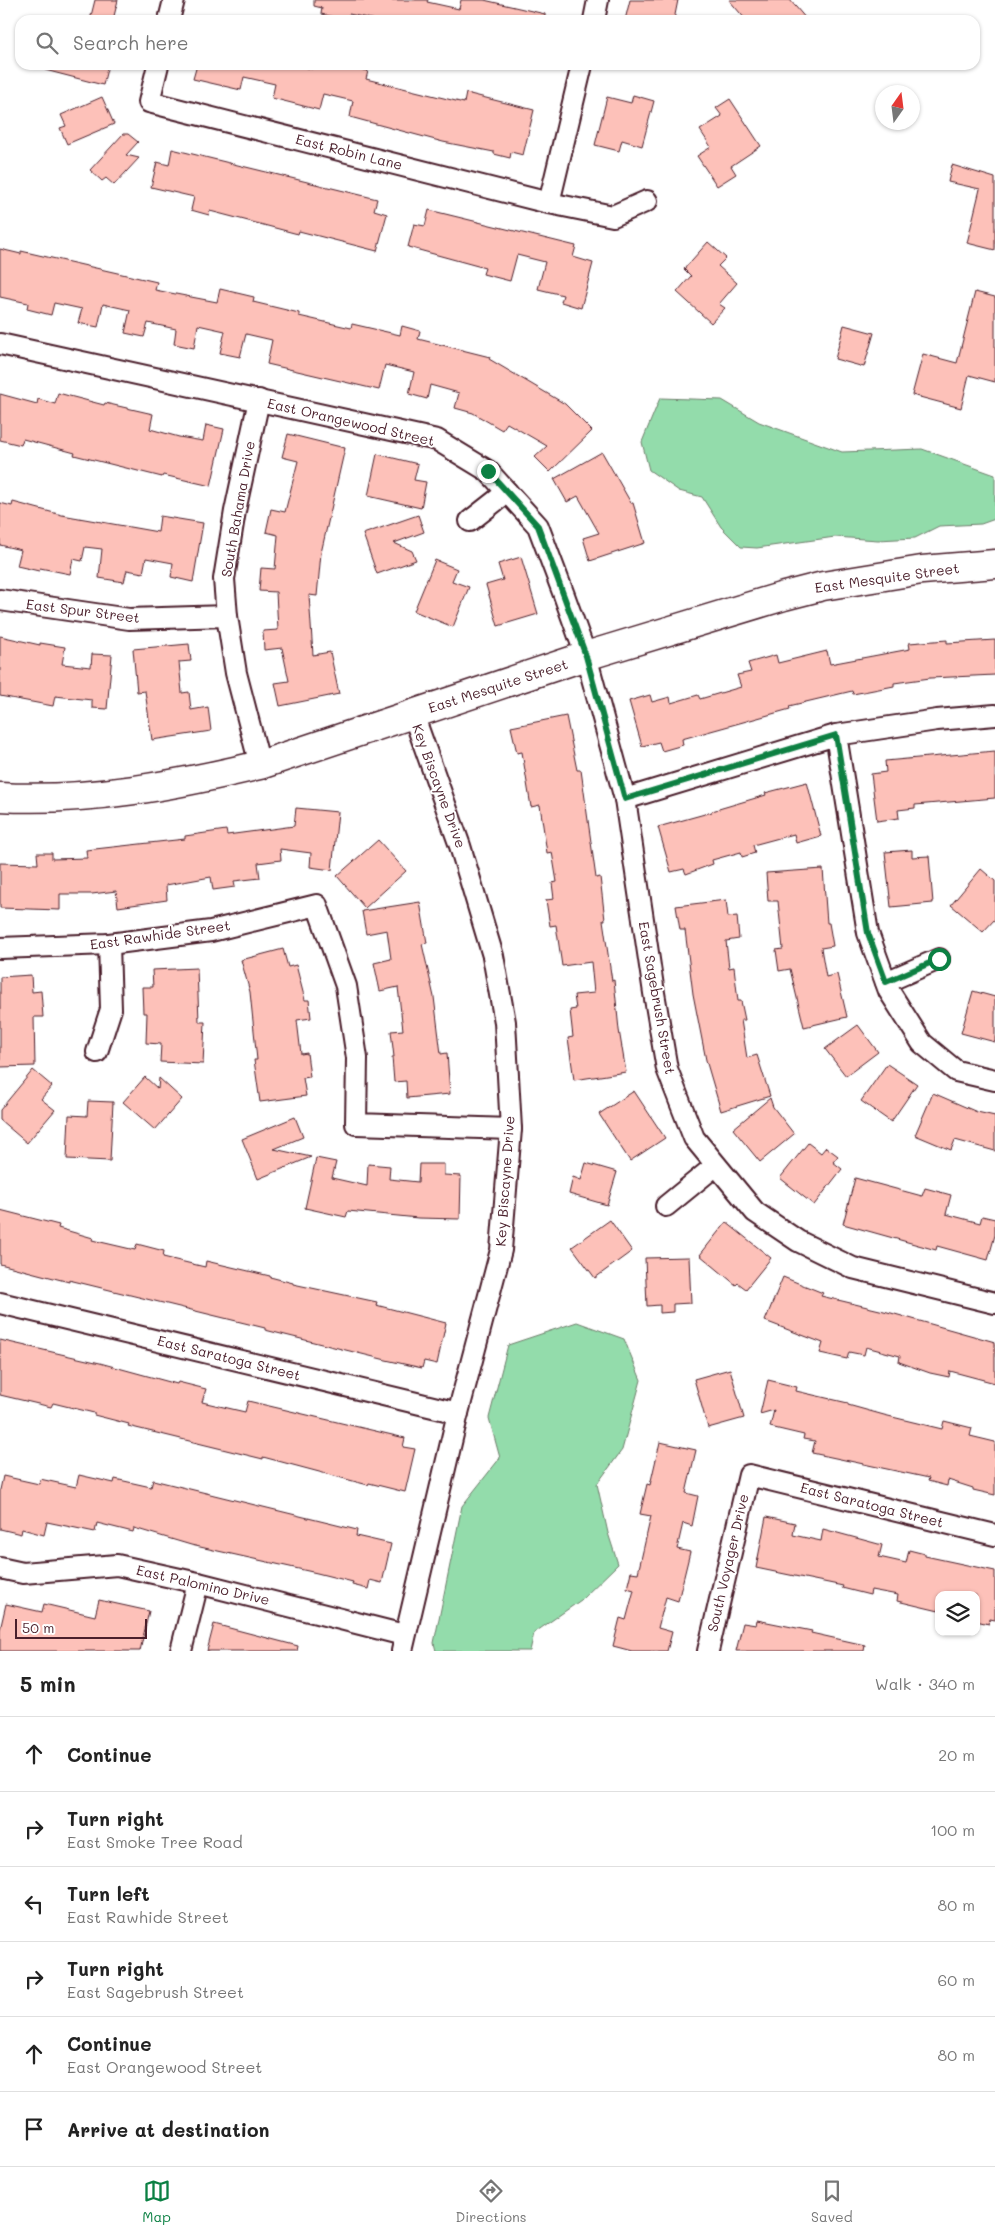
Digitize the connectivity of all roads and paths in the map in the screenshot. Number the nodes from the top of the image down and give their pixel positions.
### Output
1 (174, 0) edge
2 (598, 0) edge
3 (170, 15) edge
4 (595, 15) edge
5 (157, 70) edge
6 (581, 70) edge
7 (647, 201) dead end
8 (549, 203) junction
9 (0, 344) edge
10 (259, 400) junction
11 (507, 492) junction
12 (470, 521) dead end
13 (995, 564) edge
14 (0, 600) edge
15 (227, 616) junction
16 (586, 656) junction
17 (413, 714) junction
18 (995, 715) edge
19 (836, 735) junction
20 (260, 765) junction
21 (0, 797) edge
22 (625, 799) junction
23 (109, 944) junction
24 (0, 948) edge
25 (939, 959) dead end
26 (886, 982) junction
27 (97, 1052) dead end
28 (995, 1080) edge
29 (510, 1129) junction
30 (715, 1166) junction
31 (666, 1206) dead end
32 (0, 1303) edge
33 (995, 1303) edge
34 (458, 1413) junction
35 (749, 1475) joint
36 (995, 1534) edge
37 (0, 1568) edge
38 (198, 1583) junction
39 (403, 1643) edge
40 (181, 1651) edge
41 (708, 1651) edge

1 - 3 street
2 - 4 street
5 - 8 street, East Robin Lane
6 - 8 street
7 - 8 street, East Robin Lane
9 - 10 street, East Orangewood Street
10 - 11 street, East Orangewood Street
10 - 15 street, South Bahama Drive
11 - 12 street
11 - 16 street, East Orangewood Street
13 - 16 street, East Mesquite Street
14 - 15 street, East Spur Street
15 - 20 street, South Bahama Drive
16 - 17 street, East Mesquite Street
16 - 22 street, East Sagebrush Street
17 - 20 street, East Mesquite Street
17 - 29 street, Key Biscayne Drive
18 - 19 street
19 - 22 street
19 - 26 street
20 - 21 street, East Mesquite Street
22 - 30 street, East Sagebrush Street
23 - 24 street, East Rawhide Street
23 - 27 street
23 - 29 street, East Rawhide Street
25 - 26 street
26 - 28 street
29 - 34 street, Key Biscayne Drive
30 - 31 street
30 - 33 street, East Sagebrush Street
32 - 34 street, East Saratoga Street
34 - 39 street, Key Biscayne Drive
35 - 36 street, East Saratoga Street
35 - 41 street, South Voyager Drive
37 - 38 street, East Palomino Drive
38 - 39 street, East Palomino Drive
38 - 40 street

